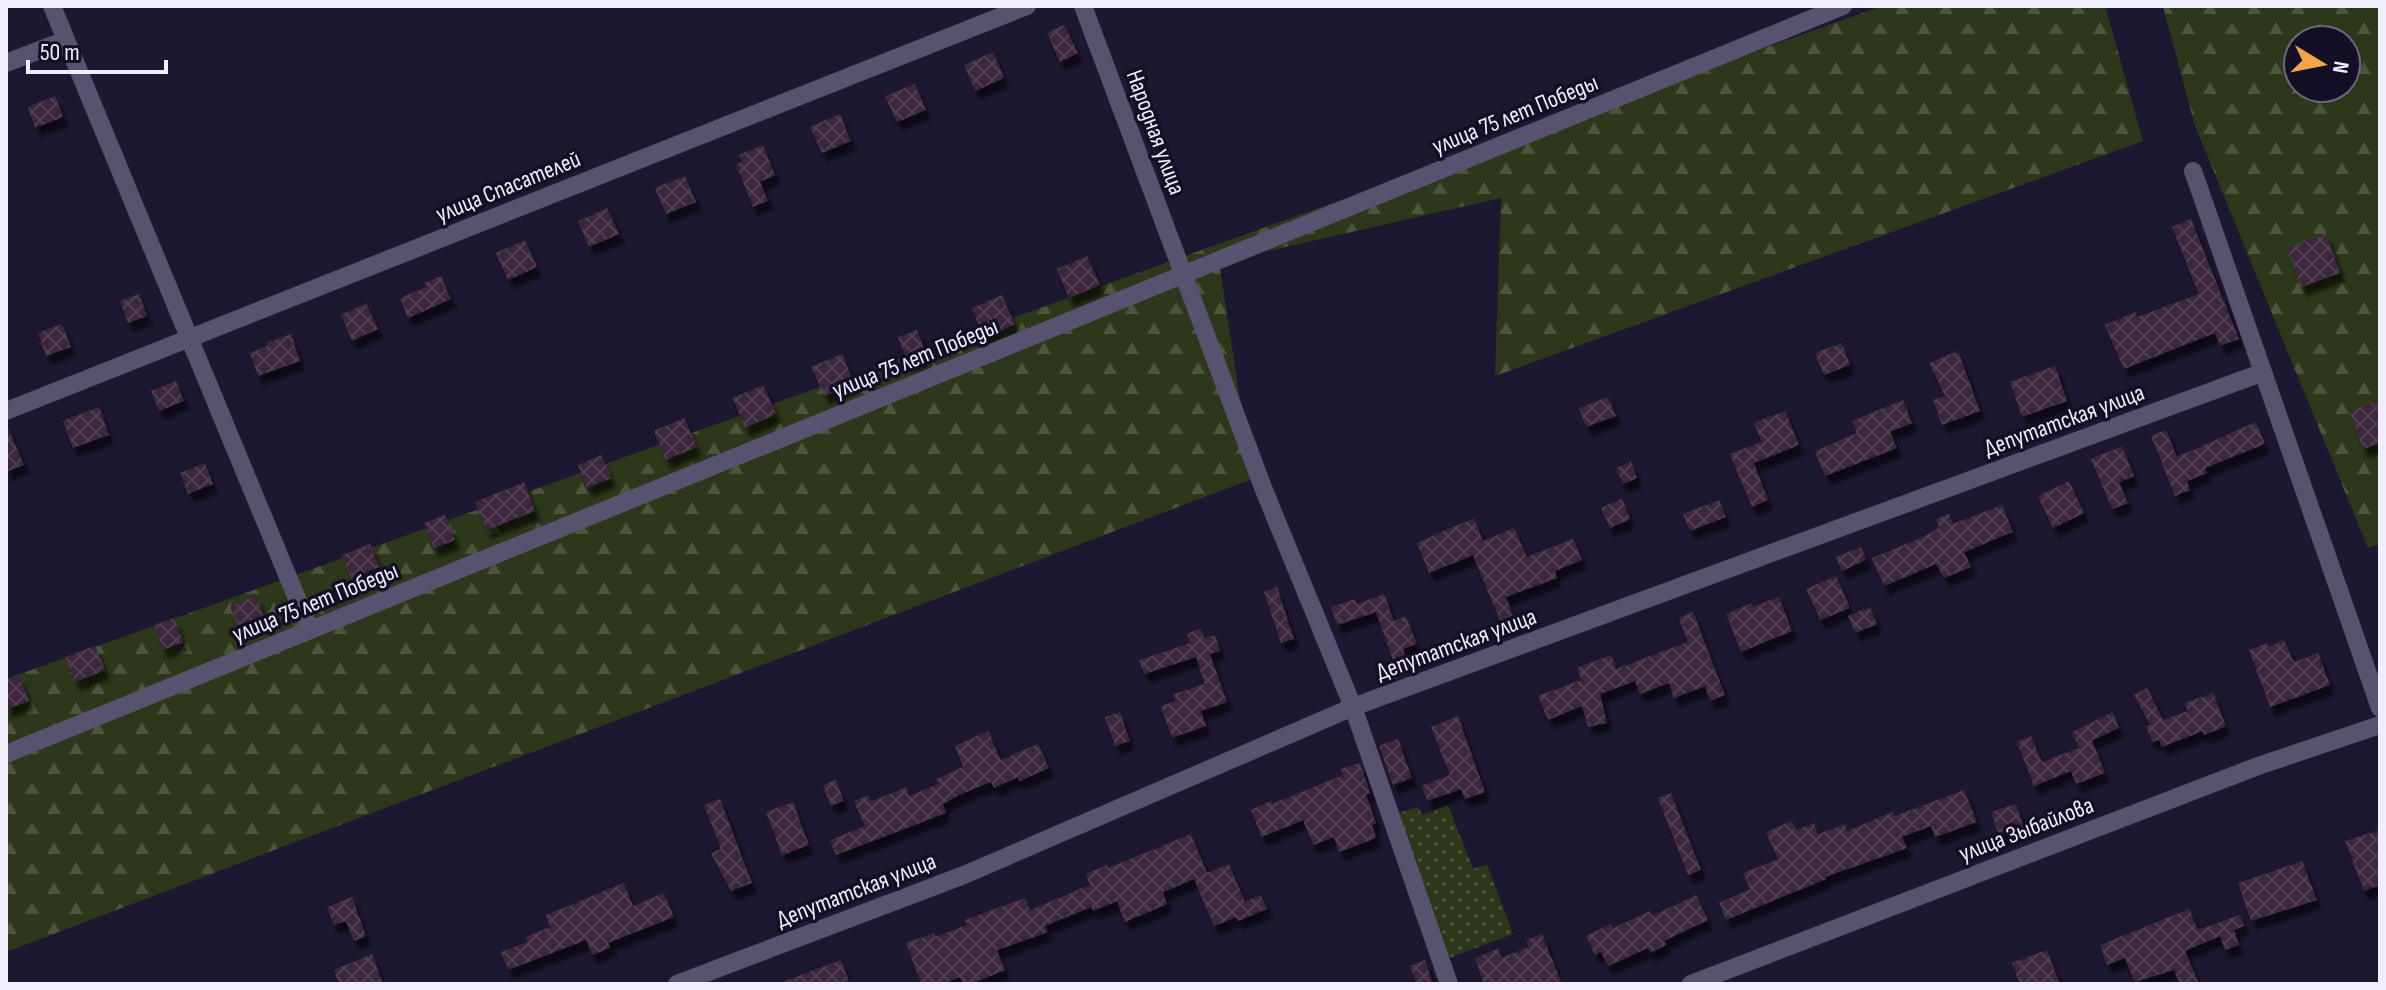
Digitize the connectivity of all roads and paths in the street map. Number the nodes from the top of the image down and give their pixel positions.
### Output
1 (52, 6) edge
2 (1027, 6) edge
3 (1083, 6) edge
4 (1843, 6) edge
5 (66, 40) junction
6 (6, 63) edge
7 (2193, 171) dead end
8 (1184, 275) junction
9 (190, 337) junction
10 (2261, 373) junction
11 (6, 411) edge
12 (310, 630) junction
13 (1353, 707) junction
14 (2380, 708) edge
15 (2380, 725) edge
16 (6, 754) edge
17 (677, 984) edge
18 (1449, 984) edge
19 (1691, 984) edge

1 - 5 street
2 - 9 street, улица Спасателей
3 - 8 street, Народная улица
4 - 8 street, улица 75 лет Победы
5 - 6 street
5 - 9 street
7 - 10 street
8 - 12 street, улица 75 лет Победы
8 - 13 street, Народная улица
9 - 11 street, улица Спасателей
9 - 12 street
10 - 13 street, Депутатская улица
10 - 14 street
12 - 16 street, улица 75 лет Победы
13 - 17 street, Депутатская улица
13 - 18 street, Народная улица
15 - 19 street, улица Зыбайлова

